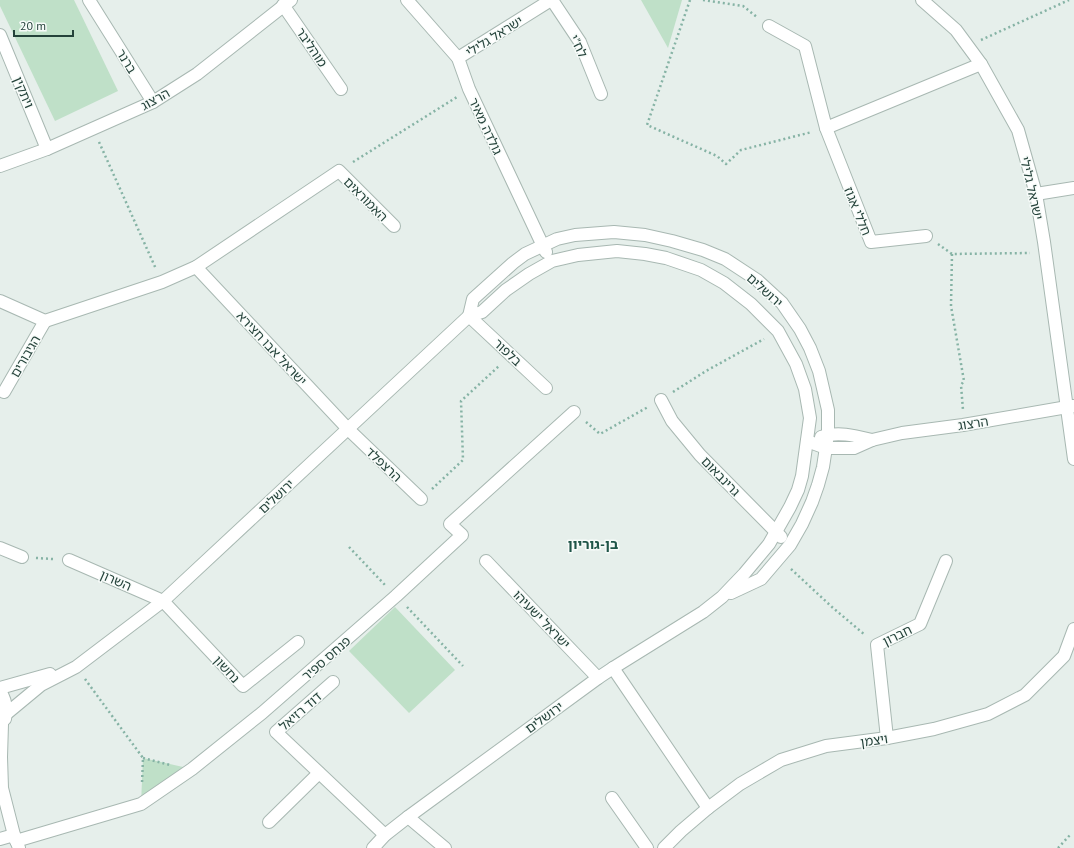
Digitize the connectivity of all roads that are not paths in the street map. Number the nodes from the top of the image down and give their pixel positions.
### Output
1 (89, 0) edge
2 (406, 0) edge
3 (551, 0) edge
4 (922, 0) edge
5 (287, 2) edge
6 (769, 26) road end
7 (0, 35) edge
8 (458, 58) junction
9 (981, 64) junction
10 (341, 89) dead end
11 (601, 94) dead end
12 (153, 102) junction
13 (826, 128) junction
14 (47, 149) junction
15 (0, 166) edge
16 (1074, 188) edge
17 (1036, 194) junction
18 (394, 226) dead end
19 (926, 236) road end
20 (543, 246) junction
21 (552, 261) junction
22 (196, 268) junction
23 (0, 301) edge
24 (469, 316) junction
25 (45, 321) junction
26 (546, 388) dead end
27 (4, 392) dead end
28 (661, 400) road end
29 (1070, 406) edge
30 (574, 412) road end
31 (348, 429) junction
32 (828, 434) junction
33 (872, 440) junction
34 (808, 441) junction
35 (826, 448) junction
36 (1074, 459) edge
37 (421, 499) road end
38 (776, 533) junction
39 (790, 545) junction
40 (0, 548) edge
41 (22, 557) road end
42 (69, 560) road end
43 (486, 561) dead end
44 (946, 561) dead end
45 (722, 596) junction
46 (163, 601) junction
47 (1074, 629) edge
48 (298, 642) dead end
49 (76, 666) junction
50 (613, 668) junction
51 (598, 678) junction
52 (333, 682) dead end
53 (0, 688) edge
54 (0, 691) edge
55 (3, 722) edge
56 (887, 738) junction
57 (319, 773) junction
58 (1, 787) edge
59 (612, 798) dead end
60 (708, 808) junction
61 (408, 817) junction
62 (269, 822) dead end
63 (385, 835) junction
64 (0, 839) edge
65 (16, 841) edge
66 (373, 848) edge
67 (445, 848) edge
68 (647, 848) edge
69 (664, 848) edge

1 - 12 street, ברנר
2 - 8 street, גולדה מאיר
3 - 8 street, ישראל גלילי
3 - 11 street, לח"י
4 - 9 street, ישראל גלילי
5 - 10 street, מוהליבר
5 - 12 street, הרצוג
6 - 13 street, חללי אגוז
7 - 14 street, ויתקין
8 - 20 street, גולדה מאיר
9 - 13 street
9 - 17 street, ישראל גלילי
12 - 14 street, הרצוג
13 - 19 street, חללי אגוז
14 - 15 street, הרצוג
16 - 17 street
17 - 29 street, ישראל גלילי
18 - 22 street, האמוראים
20 - 21 street, גולדה מאיר
20 - 24 street, ירושלים
20 - 32 street, ירושלים
21 - 24 street, ירושלים
21 - 34 street, ירושלים
22 - 25 street
22 - 31 street, ישראל אבו חצירא
23 - 25 street
24 - 26 street, בלפור
24 - 31 street, ירושלים
25 - 27 street, הגיבורים
28 - 38 street, גרינבאום
29 - 33 street, הרצוג
29 - 36 street
30 - 65 street, פנחס ספיר
31 - 37 street, הרצפלד
31 - 46 street, ירושלים
32 - 33 street, הרצוג
32 - 34 street, הרצוג
32 - 35 street, ירושלים
33 - 35 street, הרצוג
34 - 35 street, הרצוג
34 - 38 street, ירושלים
35 - 39 street, ירושלים
38 - 39 street, גרינבאום
38 - 45 street, ירושלים
39 - 45 street, ירושלים
40 - 41 street
42 - 46 street, השרון
43 - 51 street, ישראל ישעיהו
44 - 56 street, חברון
45 - 50 street, ירושלים
46 - 48 street, נחשון
46 - 49 street, ירושלים
47 - 56 street, ויצמן
49 - 53 street, ירושלים
49 - 55 street, ירושלים
50 - 51 street, ירושלים
50 - 60 street
51 - 61 street, ירושלים
52 - 57 street, דוד רזיאל
54 - 55 street
55 - 58 street
56 - 60 street, ויצמן
57 - 62 street
57 - 63 street, דוד רזיאל
58 - 65 street
59 - 68 street
60 - 69 street, ויצמן
61 - 63 street, ירושלים
61 - 67 street
63 - 66 street, ירושלים
64 - 65 street, פנחס ספיר

